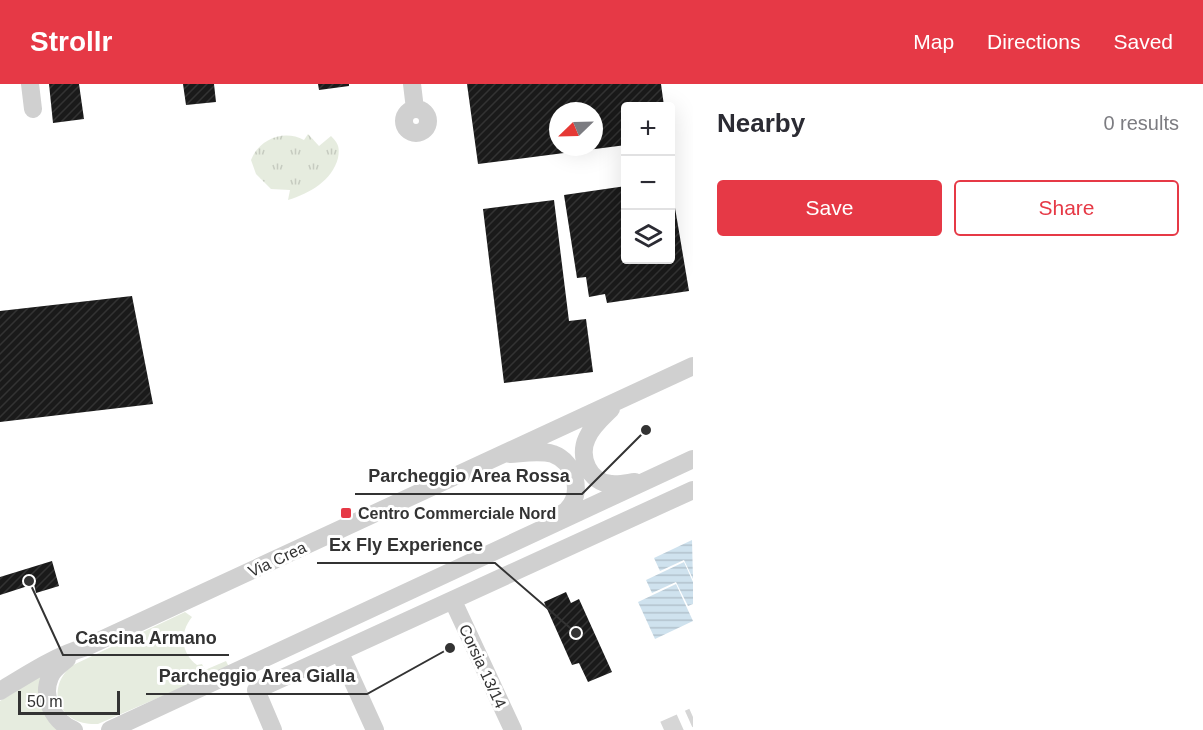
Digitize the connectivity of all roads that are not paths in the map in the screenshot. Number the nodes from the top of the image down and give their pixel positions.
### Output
1 (30, 84) edge
2 (412, 84) edge
3 (33, 109) dead end
4 (415, 109) dead end
5 (693, 366) edge
6 (622, 399) junction
7 (500, 455) junction
8 (693, 459) edge
9 (645, 481) junction
10 (693, 490) edge
11 (526, 537) junction
12 (453, 601) junction
13 (86, 647) junction
14 (340, 653) junction
15 (222, 678) junction
16 (256, 690) junction
17 (0, 691) edge
18 (116, 727) edge
19 (74, 730) edge
20 (103, 730) edge
21 (273, 730) edge
22 (282, 730) edge
23 (375, 730) edge
24 (513, 730) edge

1 - 3 street
2 - 4 street
5 - 6 street, Via Crea
6 - 7 street, Via Crea
6 - 9 street, Via Crea
7 - 11 street, Via Crea
7 - 13 street, Via Crea
8 - 9 street, Via Crea
9 - 11 street, Via Crea
10 - 12 street
11 - 15 street, Via Crea
12 - 14 street
12 - 24 street, Corsia 13/14
13 - 17 street, Via Crea
13 - 19 street, Via Crea
14 - 16 street
14 - 23 street
15 - 16 street
15 - 18 street, Via Crea
16 - 21 street
16 - 22 street
18 - 20 street, Via Crea

